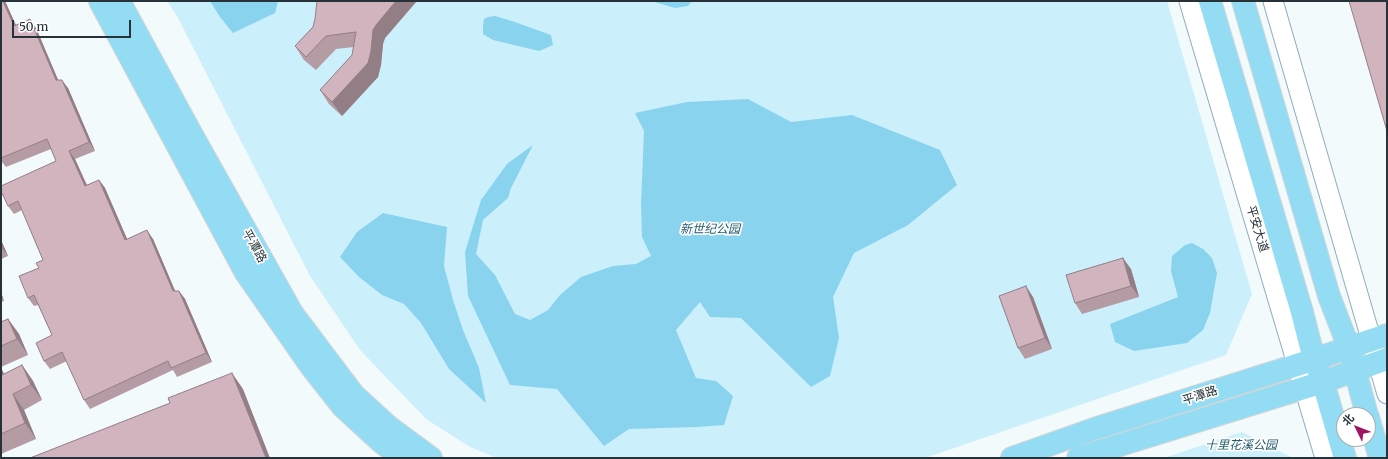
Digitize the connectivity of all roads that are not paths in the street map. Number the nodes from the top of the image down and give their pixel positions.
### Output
1 (100, 1) edge
2 (119, 1) edge
3 (1189, 1) edge
4 (1210, 1) edge
5 (1243, 1) edge
6 (1273, 1) edge
7 (1379, 337) edge
8 (1349, 348) junction
9 (1382, 361) edge
10 (1306, 362) junction
11 (1355, 371) junction
12 (1313, 385) junction
13 (1387, 394) edge
14 (1365, 407) edge
15 (1376, 444) edge
16 (402, 458) edge
17 (431, 458) edge
18 (1012, 458) edge
19 (1078, 458) edge
20 (1325, 458) edge
21 (1345, 458) edge
22 (1380, 458) edge

1 - 16 main road, 平潭路
2 - 17 main road, 平潭路
3 - 10 street, 平安大道
4 - 10 main road, 平安大道
5 - 8 main road
6 - 7 street
7 - 8 main road, 平潭路
7 - 9 street
8 - 10 main road, 平潭路
8 - 11 main road
9 - 11 main road, 平潭路
9 - 13 street
10 - 12 main road, 平安大道
10 - 18 main road, 平潭路
11 - 12 main road, 平潭路
11 - 14 main road
12 - 19 main road, 平潭路
12 - 20 street, 平安大道
12 - 21 main road, 平安大道
15 - 22 main road

